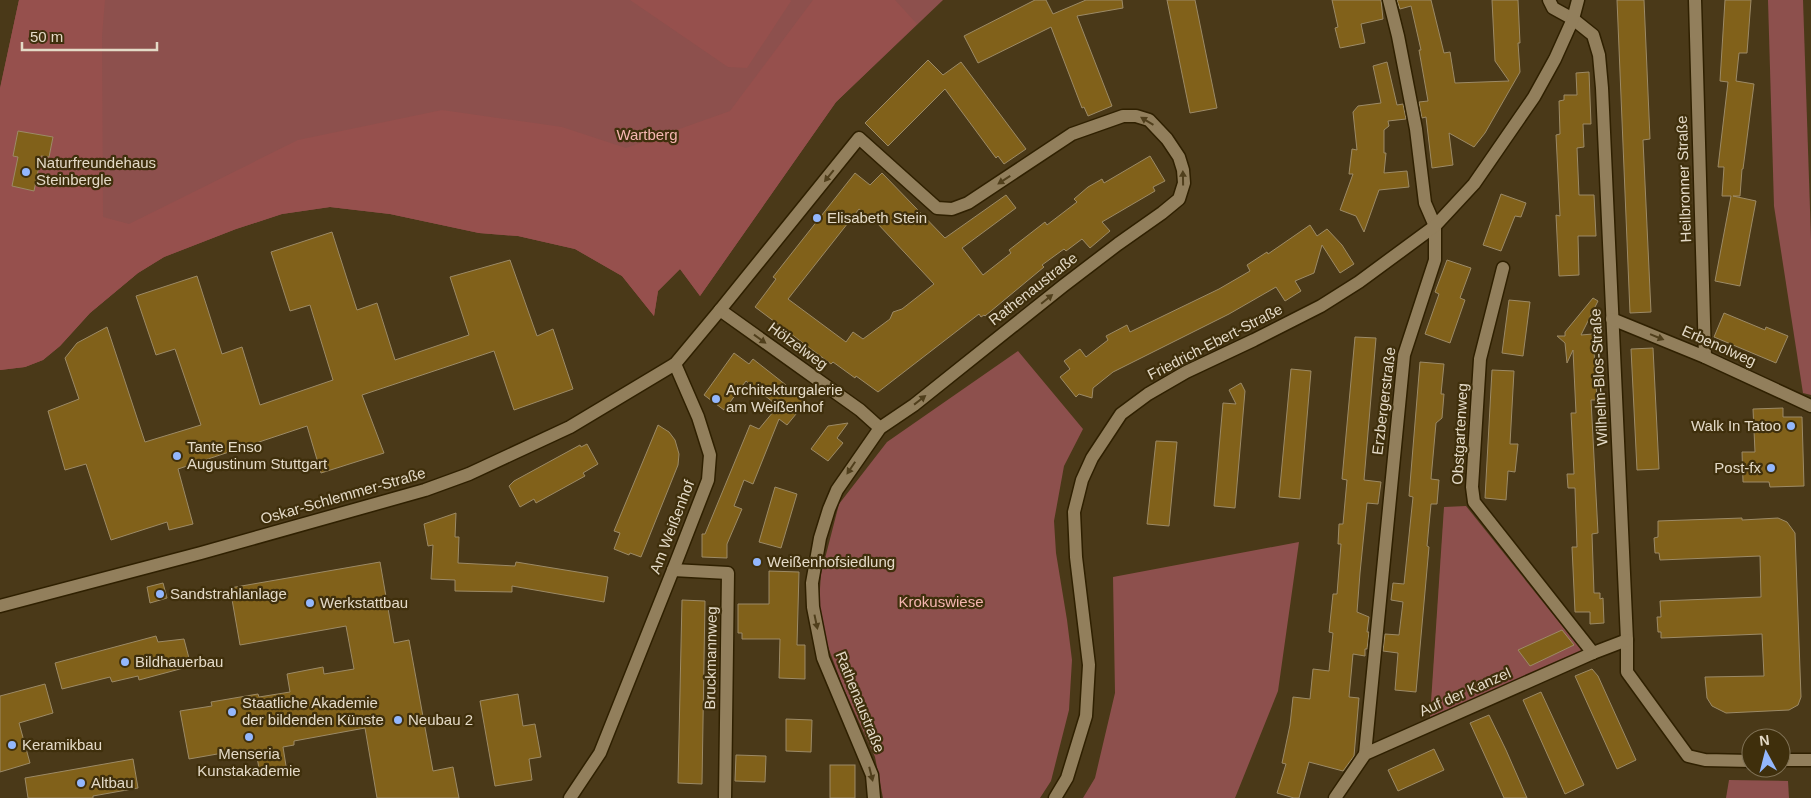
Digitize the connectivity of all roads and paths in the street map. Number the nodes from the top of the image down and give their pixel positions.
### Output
1 (1389, 0) edge
2 (1549, 0) edge
3 (1578, 0) edge
4 (1695, 0) edge
5 (1573, 19) junction
6 (1435, 226) junction
7 (1503, 268) dead end
8 (720, 310) junction
9 (1612, 319) junction
10 (1705, 357) junction
11 (675, 364) junction
12 (1811, 406) edge
13 (880, 428) junction
14 (674, 570) junction
15 (0, 606) edge
16 (1627, 640) junction
17 (1593, 653) junction
18 (1366, 754) junction
19 (1791, 760) edge
20 (1811, 760) edge
21 (1741, 761) edge
22 (574, 797) edge
23 (725, 798) edge
24 (874, 798) edge
25 (1055, 798) edge
26 (1335, 798) edge

1 - 6 street, Erzbergerstraße
2 - 5 street, Wilhelm-Blos-Straße
3 - 5 street, Friedrich-Ebert-Straße
4 - 10 street, Heilbronner Straße
5 - 6 street, Friedrich-Ebert-Straße
5 - 9 street, Wilhelm-Blos-Straße
6 - 18 street, Erzbergerstraße
6 - 25 street, Friedrich-Ebert-Straße
7 - 17 street, Obstgartenweg
8 - 11 street
8 -> 13 street, Hölzelweg
13 -> 8 street, Rathenaustraße
9 -> 10 street, Erbenolweg
9 - 16 street, Wilhelm-Blos-Straße
10 - 12 street, Erbenolweg
11 - 14 street, Am Weißenhof
11 - 15 street, Oskar-Schlemmer-Straße
13 -> 24 street, Rathenaustraße
14 - 22 street, Am Weißenhof
14 - 23 street, Bruckmannweg
16 - 17 street, Auf der Kanzel
16 - 21 street, Wilhelm-Blos-Straße
17 - 18 street, Auf der Kanzel
18 - 26 street
19 - 20 street

